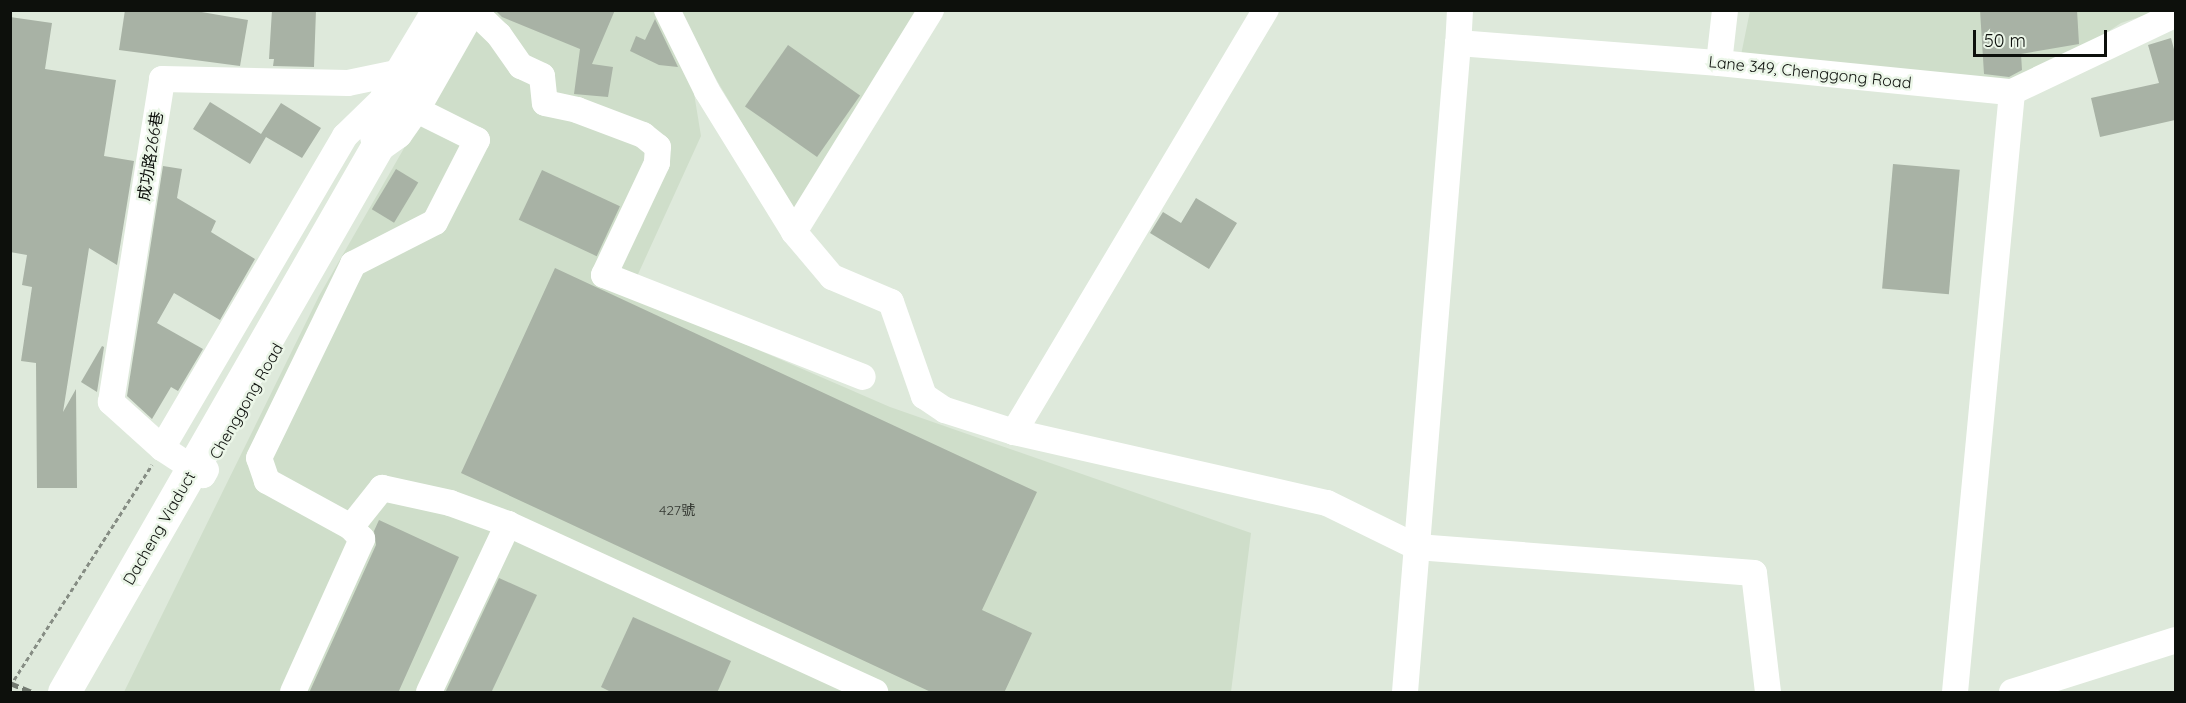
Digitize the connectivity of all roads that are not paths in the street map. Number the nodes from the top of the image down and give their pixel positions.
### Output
1 (438, 10) edge
2 (469, 10) edge
3 (473, 10) edge
4 (667, 10) edge
5 (931, 10) edge
6 (1266, 10) edge
7 (1460, 10) edge
8 (1725, 10) edge
9 (2175, 14) edge
10 (1458, 43) junction
11 (1719, 63) junction
12 (400, 92) junction
13 (2012, 92) junction
14 (378, 145) joint
15 (794, 232) junction
16 (863, 377) dead end
17 (1014, 432) junction
18 (162, 448) junction
19 (508, 524) junction
20 (351, 527) junction
21 (1417, 547) junction
22 (2175, 640) edge
23 (64, 693) edge
24 (293, 693) edge
25 (429, 693) edge
26 (875, 693) edge
27 (1406, 693) edge
28 (1768, 693) edge
29 (1955, 693) edge
30 (2012, 693) edge

1 - 12 main road, Chenggong Road
2 - 12 main road, Chenggong Road
3 - 16 street
4 - 15 street
5 - 15 street
6 - 17 street
7 - 10 street
8 - 11 street
9 - 13 street
10 - 11 street, Lane 349, Chenggong Road
10 - 21 street
11 - 13 street, Lane 349, Chenggong Road
12 - 14 main road, Chenggong Road
12 - 18 street, Chenggong Road
12 - 18 street, Chenggong Road
12 - 18 street, 成功路266巷
12 - 20 street
13 - 29 street
14 - 23 main road, Dacheng Viaduct
15 - 17 street
17 - 21 street
19 - 20 street
19 - 25 street
19 - 26 street
20 - 24 street
21 - 27 street
21 - 28 street
22 - 30 street

